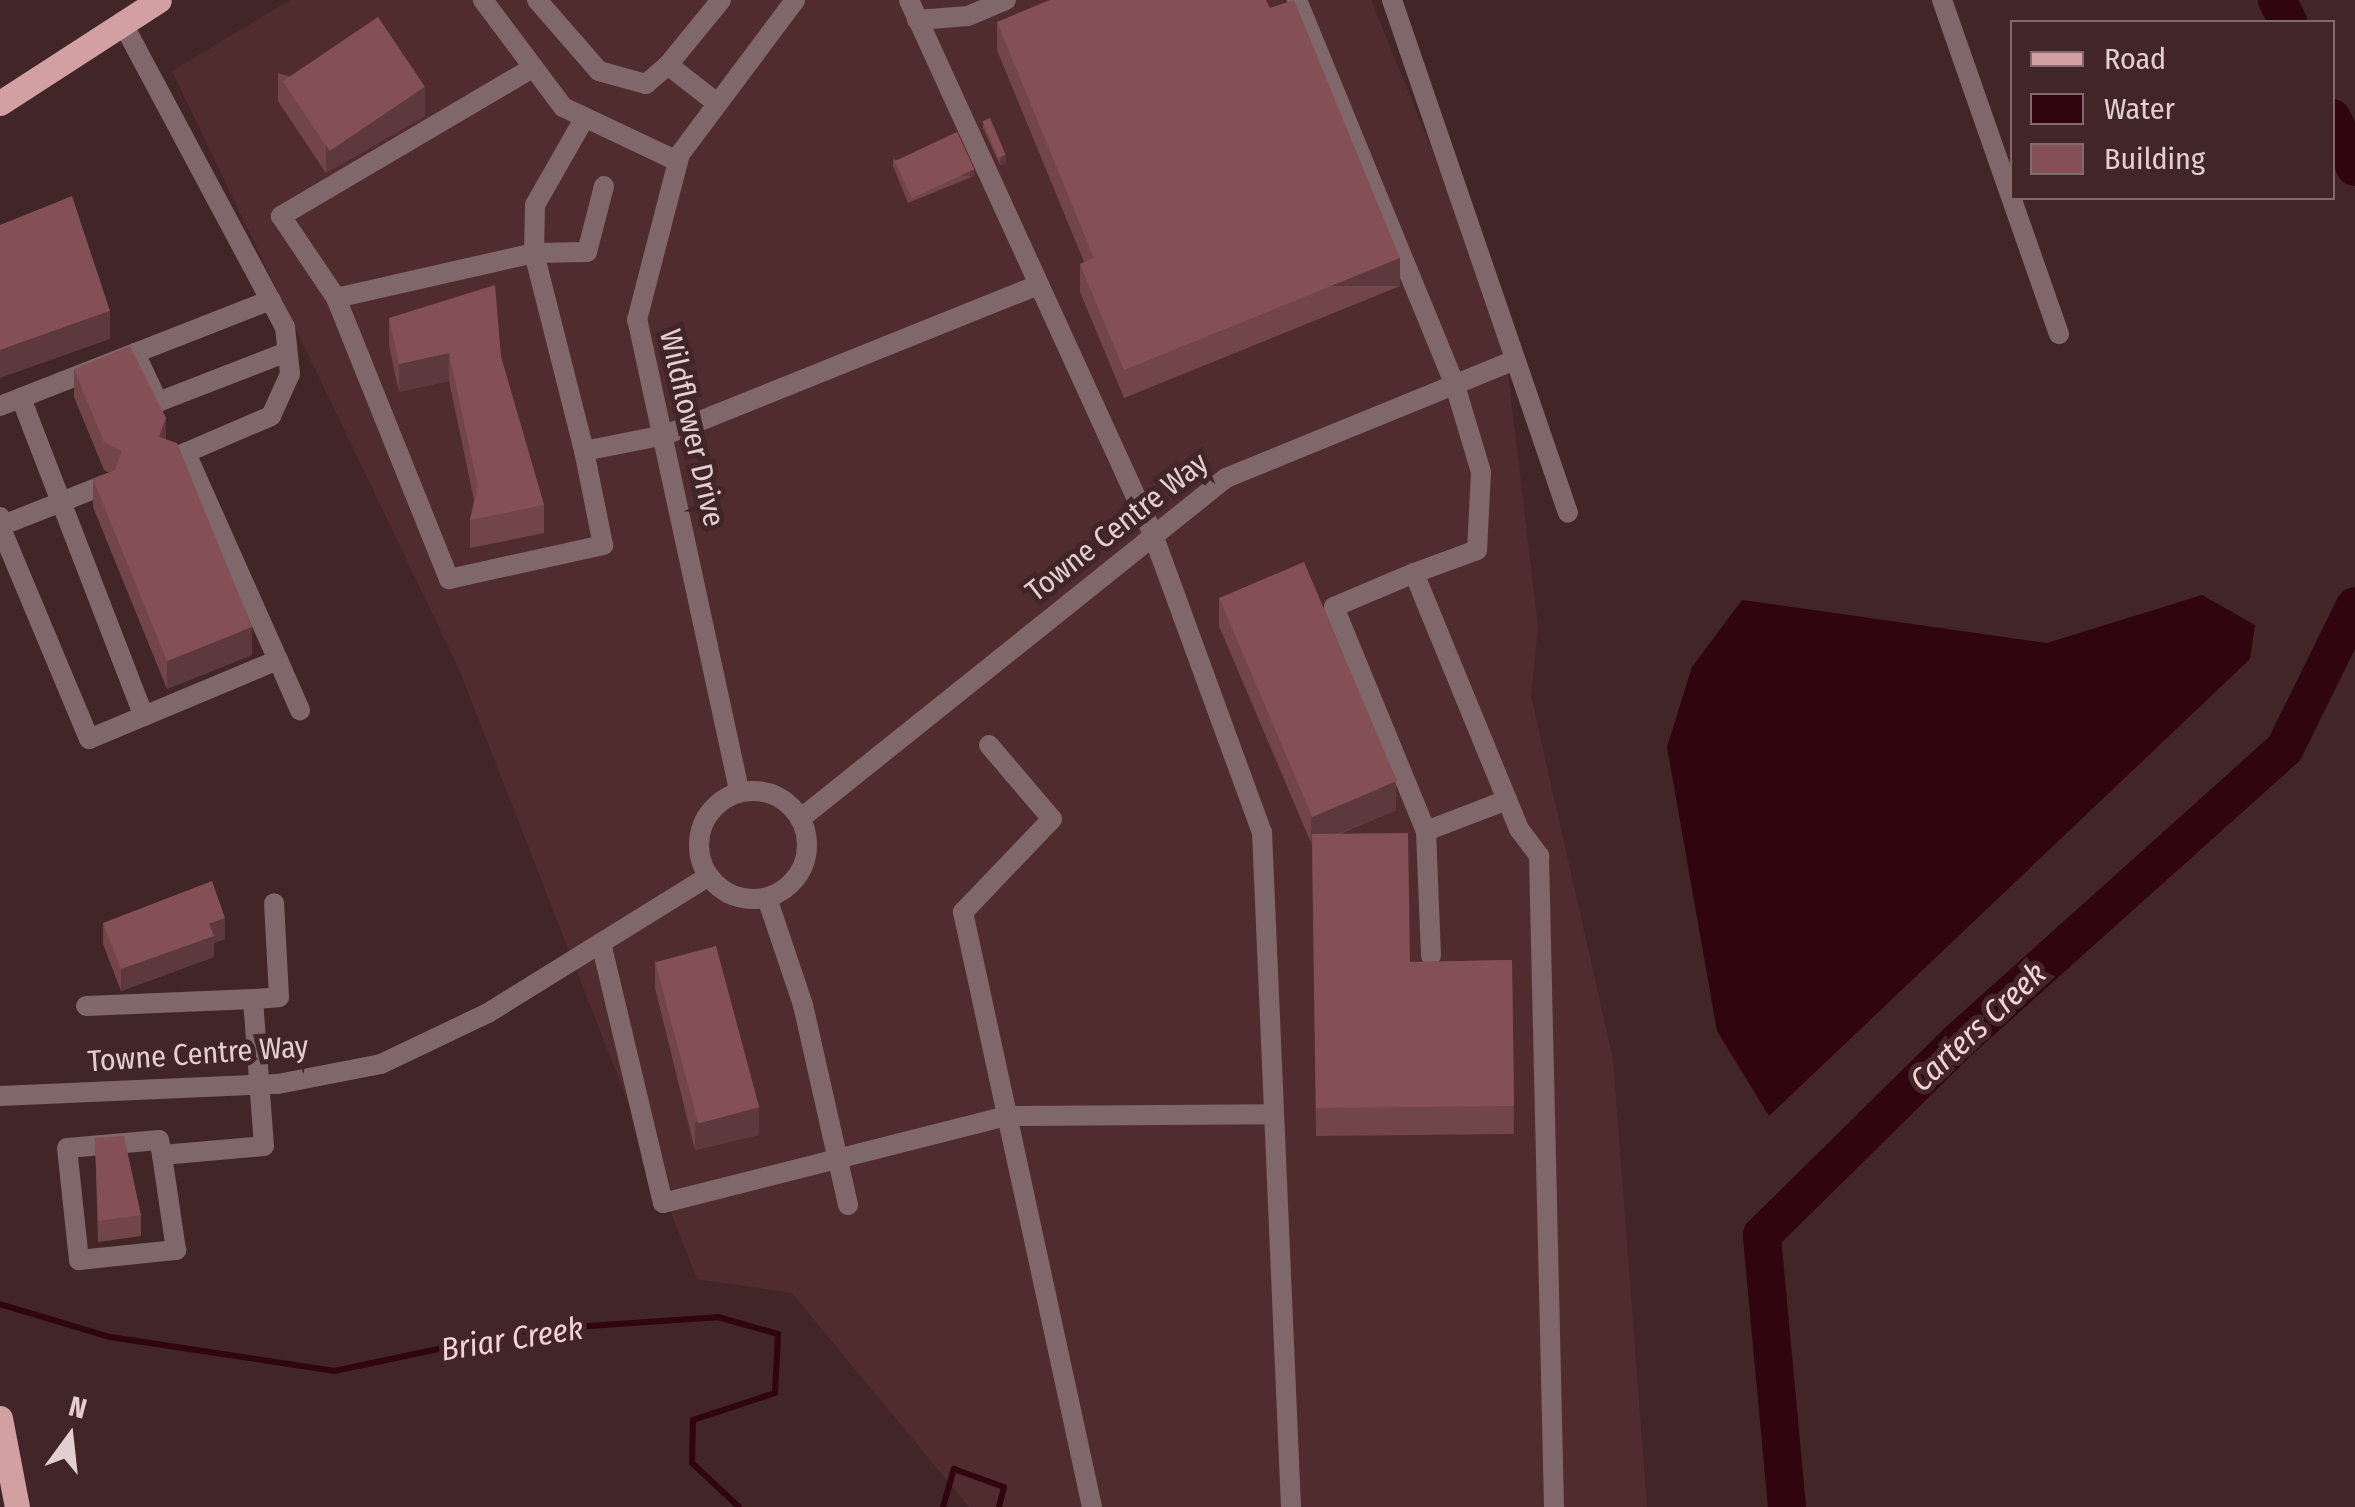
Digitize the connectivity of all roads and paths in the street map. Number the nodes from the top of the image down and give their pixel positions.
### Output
1 (484, 0) edge
2 (536, 0) edge
3 (721, 0) edge
4 (795, 0) edge
5 (909, 0) edge
6 (1006, 0) edge
7 (1298, 0) edge
8 (1392, 0) edge
9 (1942, 0) edge
10 (140, 8) edge
11 (918, 20) junction
12 (668, 65) junction
13 (529, 70) junction
14 (713, 100) junction
15 (0, 103) edge
16 (584, 119) junction
17 (677, 161) junction
18 (604, 186) dead end
19 (2010, 194) edge
20 (2012, 200) edge
21 (534, 253) junction
22 (1039, 285) junction
23 (336, 298) junction
24 (270, 300) junction
25 (2059, 334) dead end
26 (288, 352) junction
27 (135, 353) junction
28 (1515, 360) junction
29 (1454, 382) junction
30 (21, 398) junction
31 (0, 406) edge
32 (665, 435) junction
33 (584, 451) junction
34 (109, 482) edge
35 (61, 500) junction
36 (1568, 513) dead end
37 (1, 523) edge
38 (1152, 532) junction
39 (1414, 573) junction
40 (278, 660) junction
41 (300, 710) dead end
42 (144, 716) junction
43 (989, 745) dead end
44 (739, 790) junction
45 (1507, 800) junction
46 (800, 819) junction
47 (1426, 832) junction
48 (708, 876) junction
49 (767, 898) junction
50 (274, 903) dead end
51 (601, 943) junction
52 (1430, 956) dead end
53 (253, 999) junction
54 (86, 1006) dead end
55 (259, 1084) junction
56 (0, 1096) edge
57 (1274, 1114) junction
58 (1008, 1116) junction
59 (162, 1155) junction
60 (838, 1156) junction
61 (848, 1205) dead end
62 (0, 1418) edge
63 (17, 1507) edge
64 (1092, 1507) edge
65 (1291, 1507) edge
66 (1554, 1507) edge

1 - 13 street
2 - 12 street
3 - 12 street
4 - 14 street, Wildflower Drive
5 - 11 street
6 - 11 street
7 - 29 street
8 - 28 street
9 - 19 street
10 - 15 main road
10 - 24 street
11 - 22 street
12 - 14 street
13 - 16 street
13 - 23 street
14 - 17 street, Wildflower Drive
16 - 17 street
16 - 21 street
17 - 32 street, Wildflower Drive
18 - 21 street
20 - 25 street
21 - 23 street
21 - 33 street
22 - 32 street
22 - 38 street
23 - 33 street
24 - 26 street
24 - 27 street
26 - 27 street
26 - 40 street
27 - 30 street
28 - 29 street, Towne Centre Way
28 - 36 street
29 - 38 street, Towne Centre Way
29 - 39 street
30 - 31 street
30 - 35 street
32 - 33 street
32 - 44 street, Wildflower Drive
34 - 35 street
35 - 37 street
35 - 42 street
37 - 42 street
38 - 46 street, Towne Centre Way
38 - 57 street
39 - 45 street
39 - 47 street
40 - 41 street
40 - 42 street
43 - 58 street
44 - 46 street
44 - 48 street
45 - 47 street
45 - 66 street
46 - 49 street
47 - 52 street
48 - 49 street
48 - 51 street, Towne Centre Way
49 - 60 street
50 - 53 street
51 - 55 street, Towne Centre Way
51 - 60 street
53 - 54 street
53 - 55 street
55 - 56 street, Towne Centre Way
55 - 59 street
57 - 58 street
57 - 65 street
58 - 60 street
58 - 64 street
59 - 59 street
60 - 61 street
62 - 63 main road

